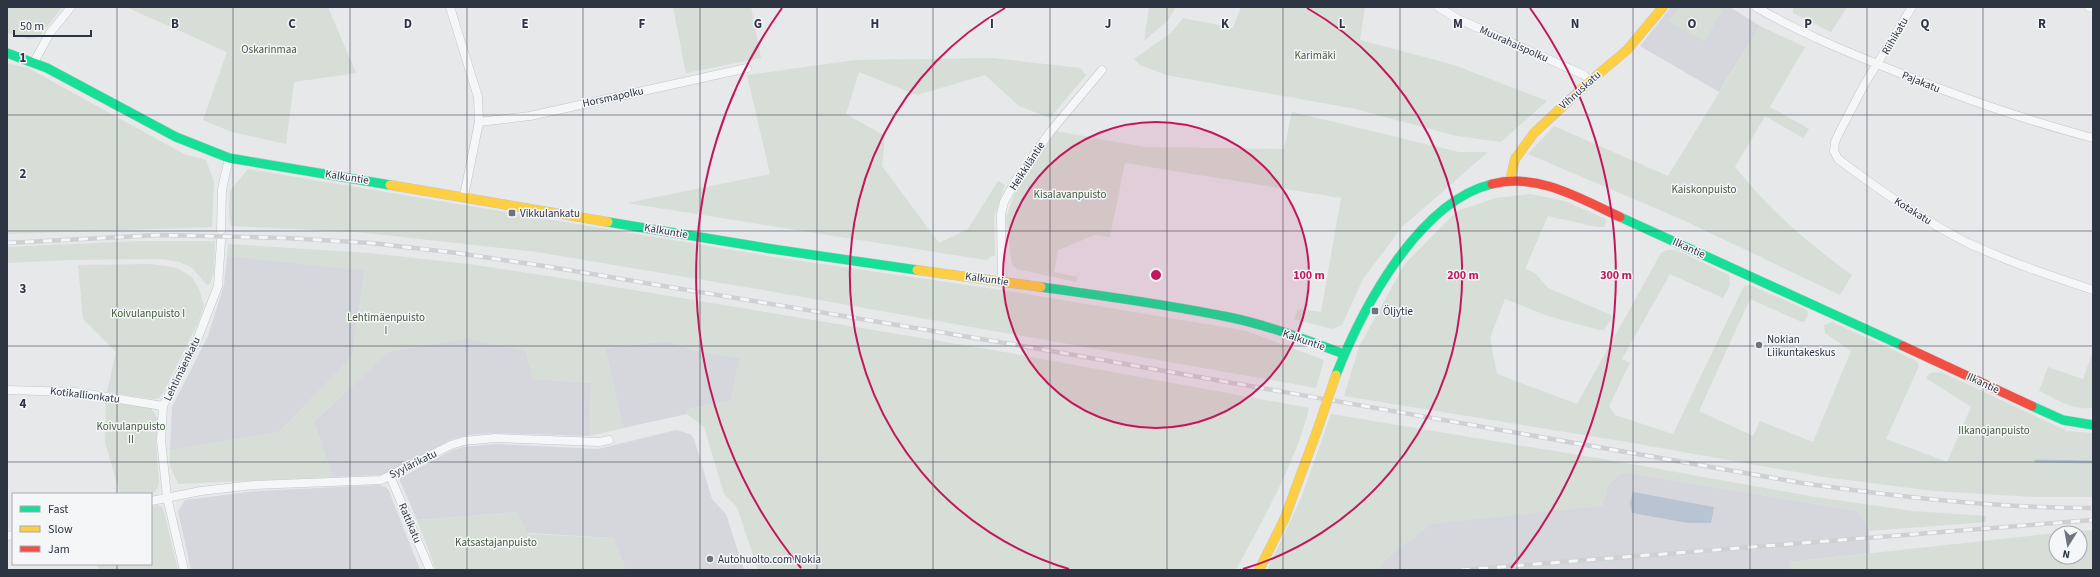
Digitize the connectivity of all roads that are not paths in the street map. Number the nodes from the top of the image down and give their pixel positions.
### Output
1 (71, 7) edge
2 (450, 7) edge
3 (1438, 7) edge
4 (1663, 7) edge
5 (1756, 7) edge
6 (1912, 7) edge
7 (2089, 7) edge
8 (2093, 8) edge
9 (7, 53) edge
10 (34, 62) junction
11 (1878, 64) junction
12 (746, 68) dead end
13 (1102, 70) dead end
14 (1590, 81) junction
15 (479, 122) junction
16 (2093, 138) edge
17 (229, 158) junction
18 (1510, 181) junction
19 (464, 196) junction
20 (221, 230) dead end
21 (221, 240) dead end
22 (1002, 281) junction
23 (2093, 290) edge
24 (1344, 354) junction
25 (7, 390) edge
26 (164, 406) junction
27 (2093, 425) edge
28 (609, 440) dead end
29 (390, 476) junction
30 (167, 497) junction
31 (152, 501) edge
32 (184, 570) edge
33 (430, 570) edge
34 (1259, 570) edge

1 - 10 street
2 - 15 street
3 - 14 street, Muurahaispolku
4 - 14 street, Vihnuskatu
5 - 11 street, Pajakatu
6 - 11 street, Riihikatu
7 - 8 street
9 - 10 street, Kalkuntie
10 - 17 street, Kalkuntie
11 - 16 street, Pajakatu
11 - 23 street, Kotakatu
12 - 15 street, Horsmapolku
13 - 22 street, Heikkiläntie
14 - 18 street, Vihnuskatu
15 - 19 street
17 - 19 street, Kalkuntie
17 - 20 street
18 - 24 street, Ilkantie
18 - 27 street, Ilkantie
19 - 22 street, Kalkuntie
21 - 26 street, Lehtimäenkatu
22 - 24 street, Kalkuntie
24 - 34 street, bridge
25 - 26 street, Kotikallionkatu
26 - 30 street, Lehtimäenkatu
28 - 29 street, Syylärikatu
29 - 30 street, Syylärikatu
29 - 33 street, Rattikatu
30 - 31 street, Syylärikatu
30 - 32 street, Lehtimäenkatu

